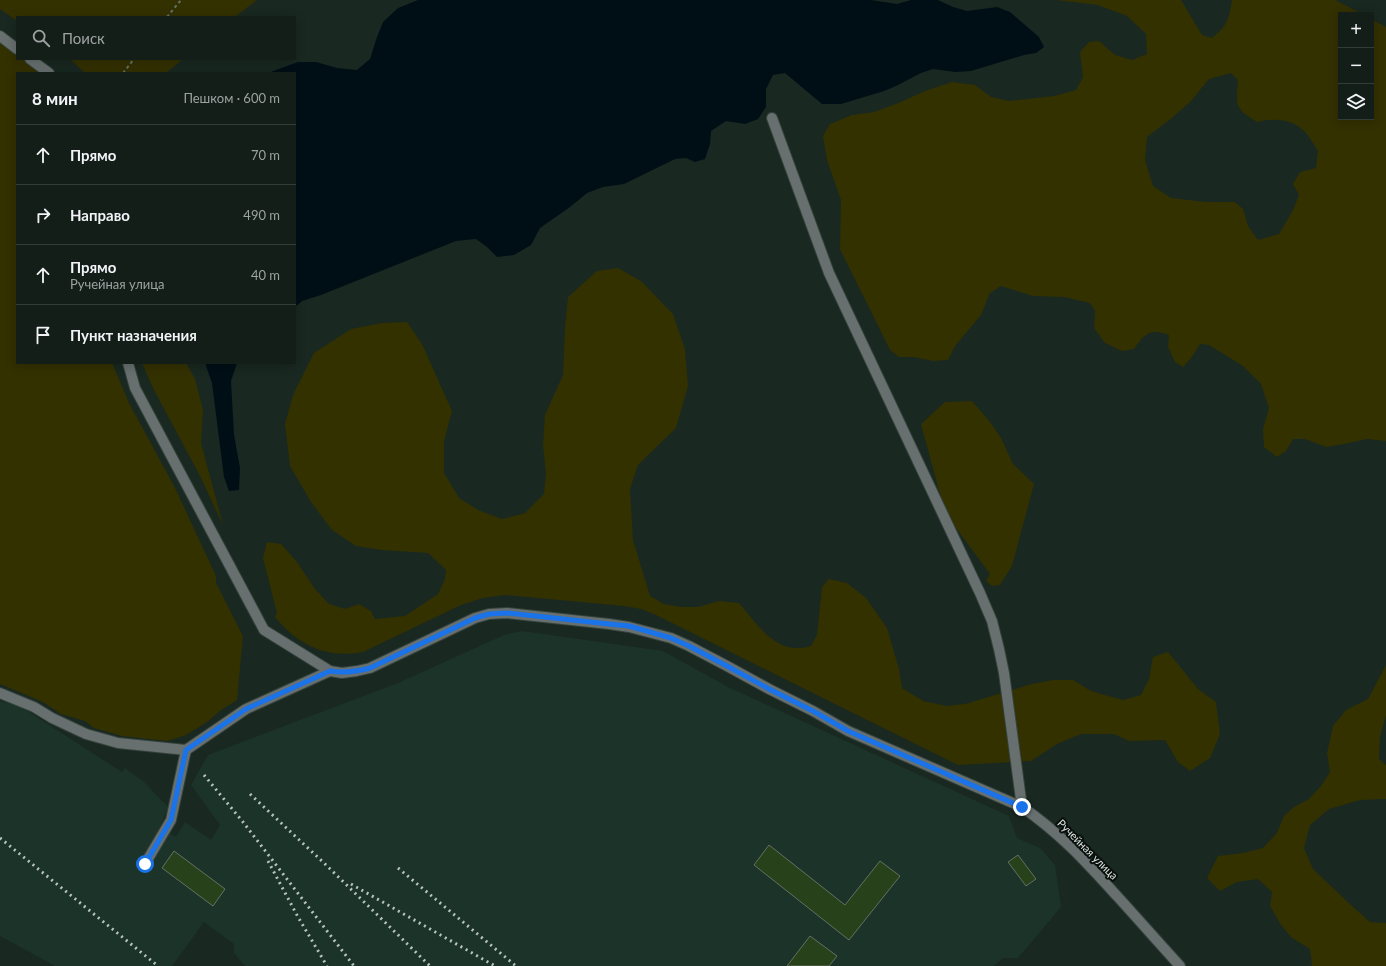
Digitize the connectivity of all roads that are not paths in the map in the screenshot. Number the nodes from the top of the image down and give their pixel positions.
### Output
1 (0, 36) edge
2 (16, 48) edge
3 (31, 60) edge
4 (48, 72) edge
5 (772, 118) dead end
6 (128, 364) edge
7 (330, 671) junction
8 (0, 693) edge
9 (186, 750) junction
10 (1022, 807) junction
11 (145, 864) dead end
12 (1180, 966) edge

1 - 2 street
3 - 4 street
5 - 10 street
6 - 7 street
7 - 9 street
7 - 10 street, Ручейная улица
8 - 9 street
9 - 11 street
10 - 12 street, Ручейная улица

